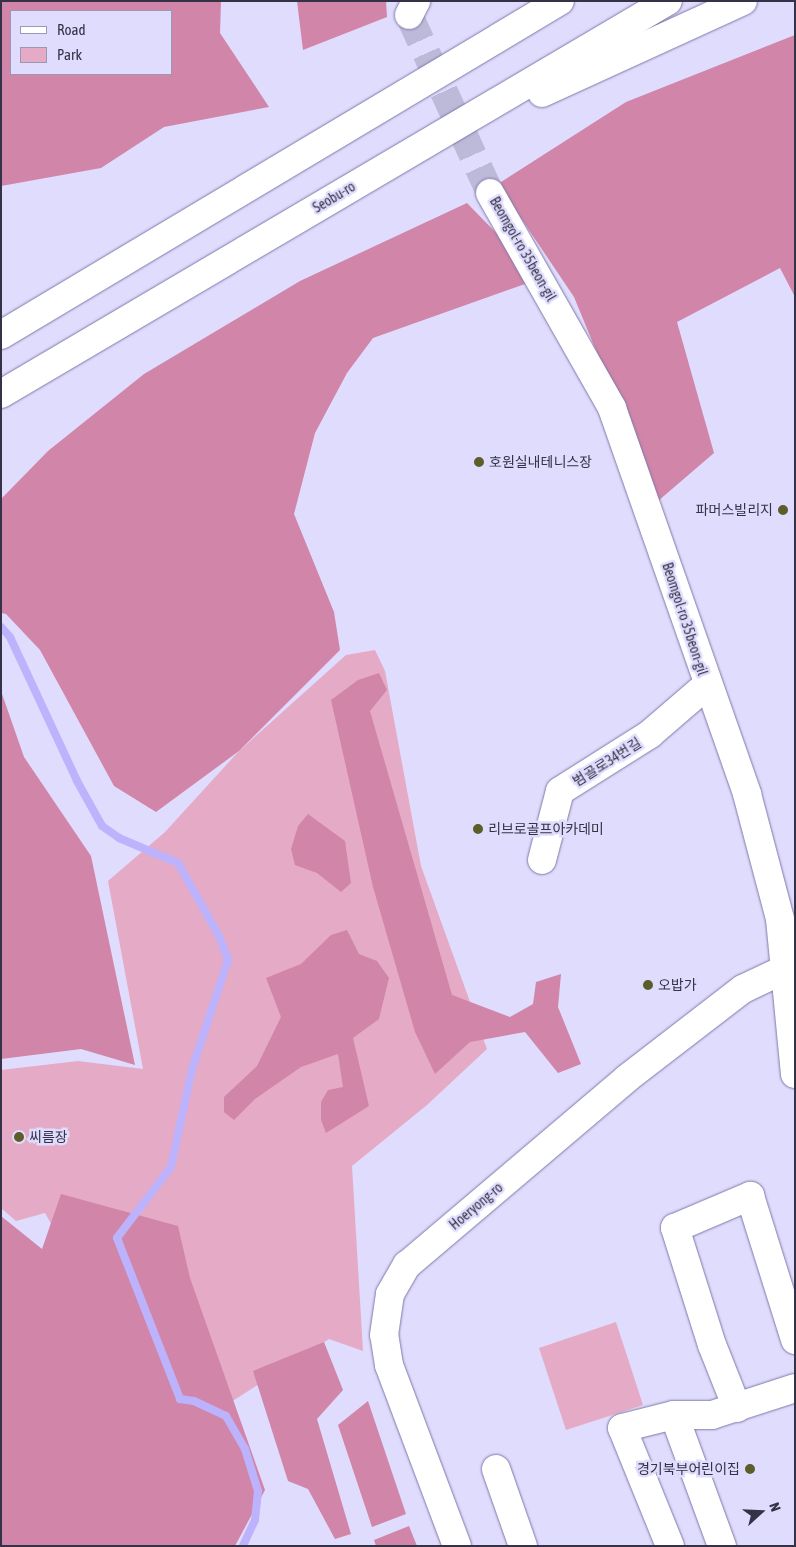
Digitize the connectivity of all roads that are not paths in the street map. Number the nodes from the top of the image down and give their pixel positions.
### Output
1 (668, 1) edge
2 (743, 1) edge
3 (551, 5) edge
4 (404, 156) junction
5 (490, 193) tunnel mouth
6 (1, 335) edge
7 (1, 394) edge
8 (707, 685) junction
9 (542, 860) dead end
10 (789, 973) edge
11 (795, 1074) edge
12 (795, 1340) edge
13 (795, 1388) edge
14 (737, 1408) junction
15 (674, 1415) junction
16 (496, 1469) dead end
17 (457, 1546) edge
18 (523, 1546) edge
19 (670, 1546) edge
20 (722, 1546) edge

1 - 4 main road, Seobu-ro
2 - 4 main road
3 - 6 main road
4 - 7 main road, Seobu-ro
5 - 8 main road, Beomgol-ro 35beon-gil
8 - 9 main road, 범골로34번길
8 - 10 main road, Beomgol-ro 35beon-gil
10 - 11 main road, Beomgol-ro 35beon-gil
10 - 17 main road, Hoeryong-ro
12 - 14 main road
13 - 14 main road
14 - 15 main road
15 - 19 main road
15 - 20 main road
16 - 18 main road

